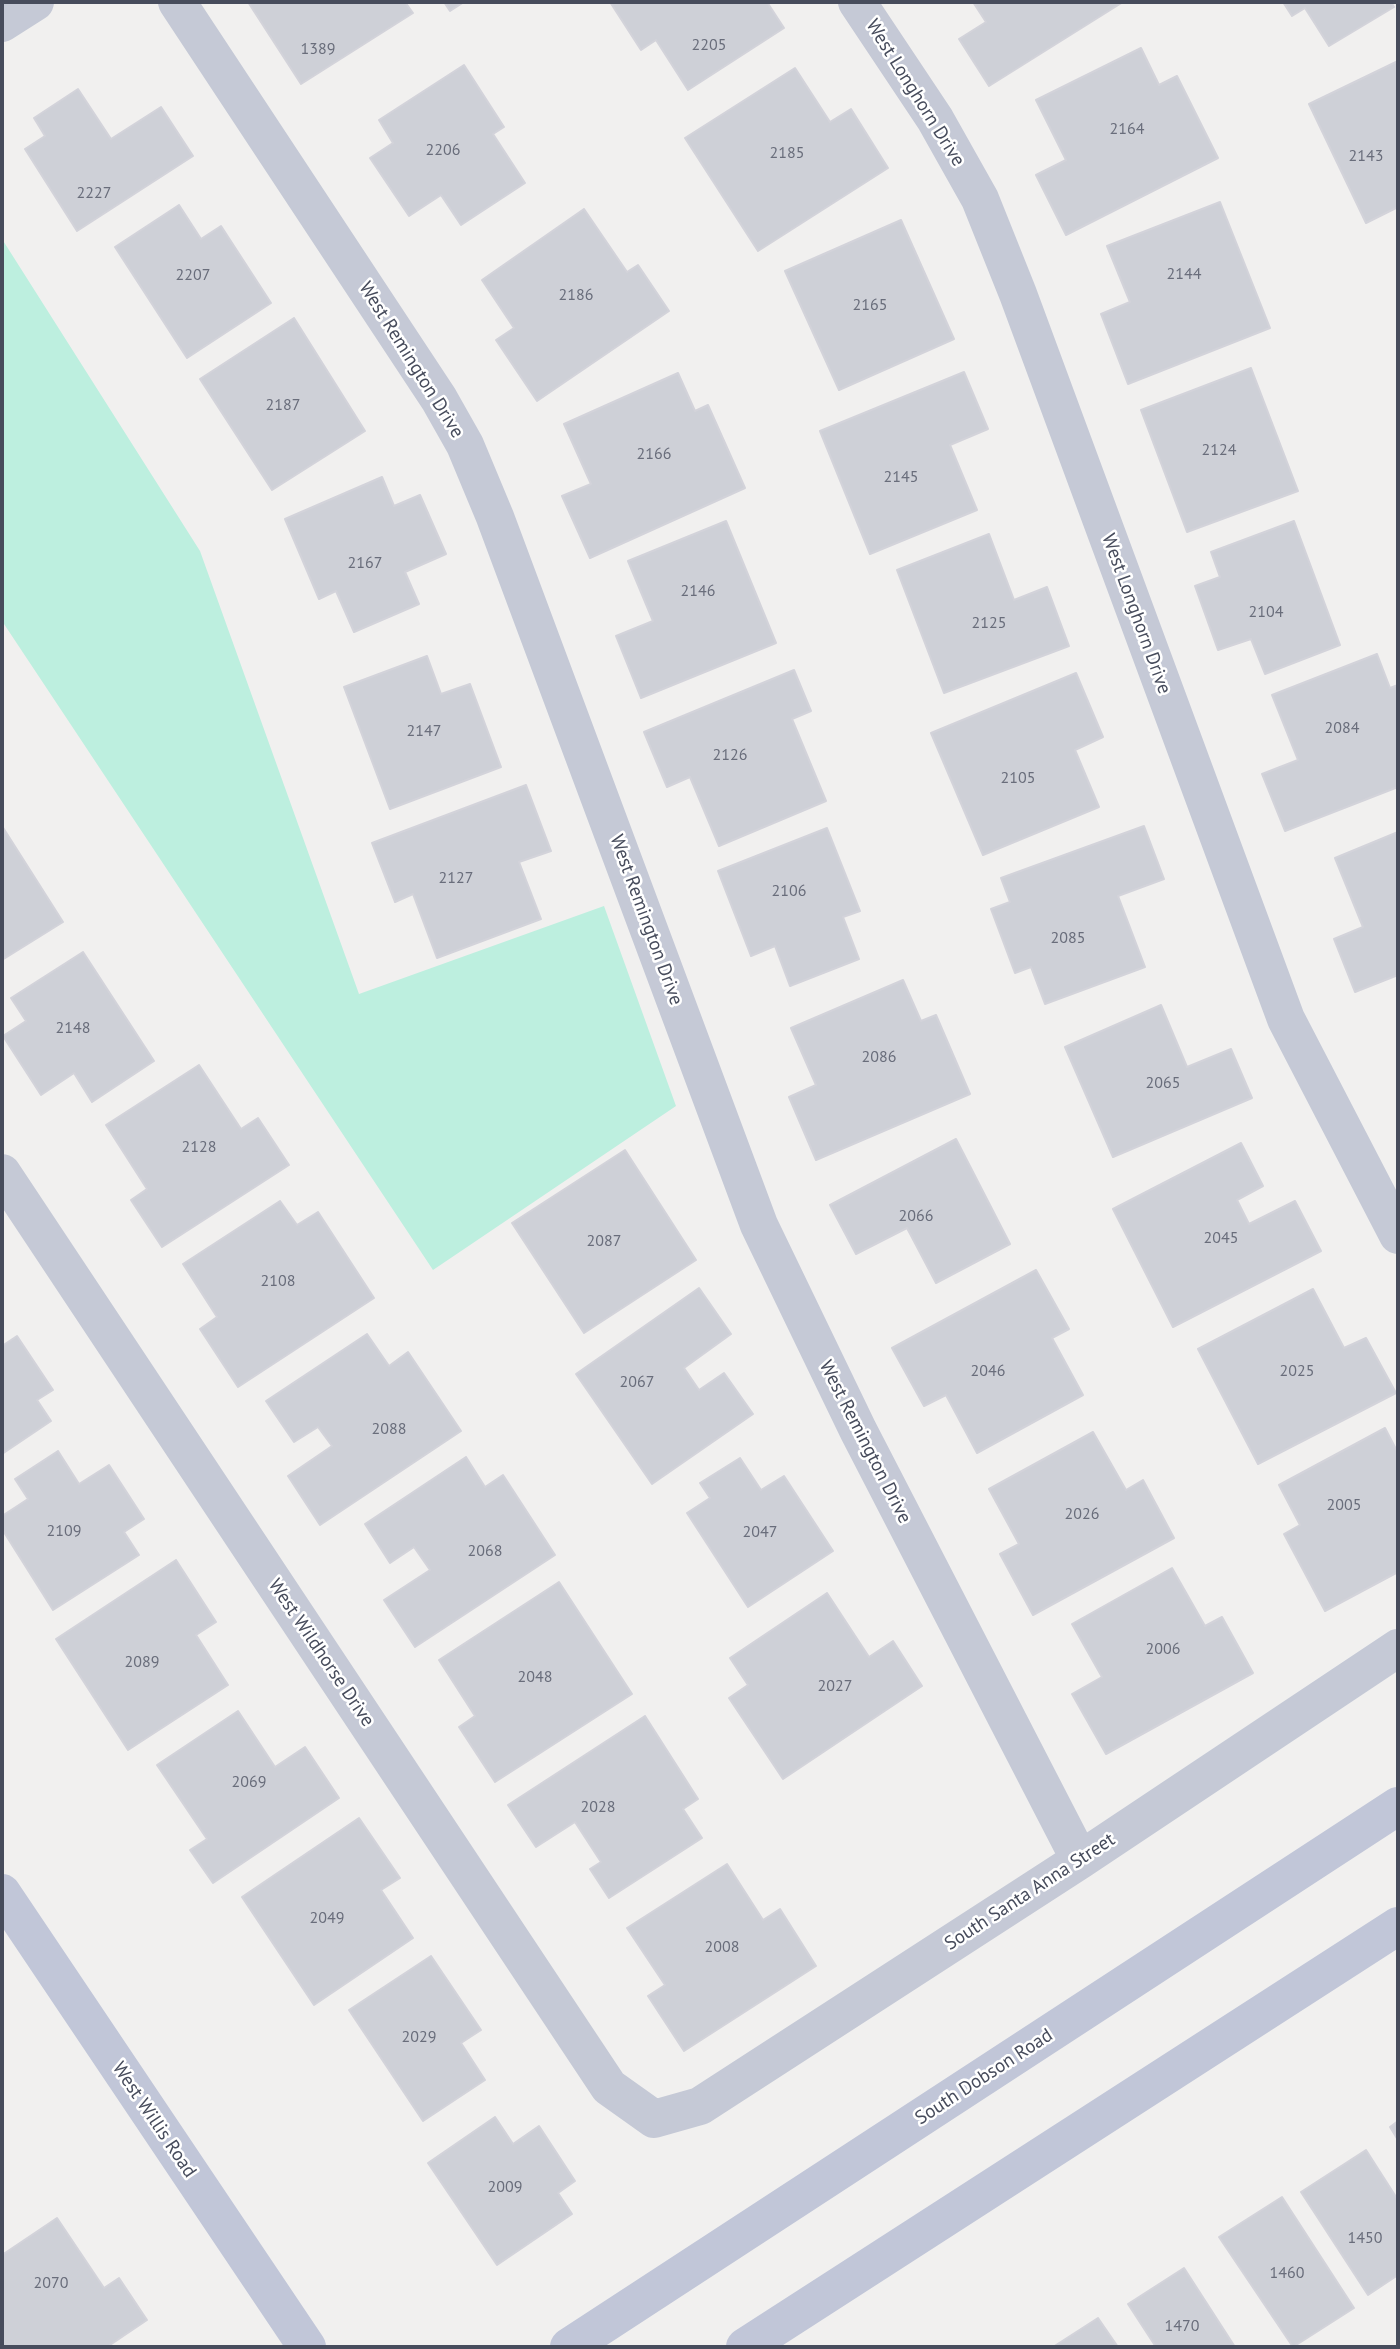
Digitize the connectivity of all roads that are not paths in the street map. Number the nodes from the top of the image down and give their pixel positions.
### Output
1 (35, 2) edge
2 (177, 2) edge
3 (857, 2) edge
4 (2, 23) edge
5 (2, 1174) edge
6 (1398, 1235) edge
7 (1398, 1648) edge
8 (1398, 1806) edge
9 (1080, 1860) junction
10 (2, 1893) edge
11 (1398, 1926) edge
12 (654, 2119) joint
13 (307, 2347) edge
14 (569, 2347) edge
15 (745, 2347) edge

1 - 4 street
2 - 9 street, West Remington Drive
3 - 6 street, West Longhorn Drive
5 - 12 street, West Wildhorse Drive
7 - 9 street, South Santa Anna Street
8 - 14 main road, South Dobson Road
9 - 12 street, South Santa Anna Street
10 - 13 main road, West Willis Road
11 - 15 main road

